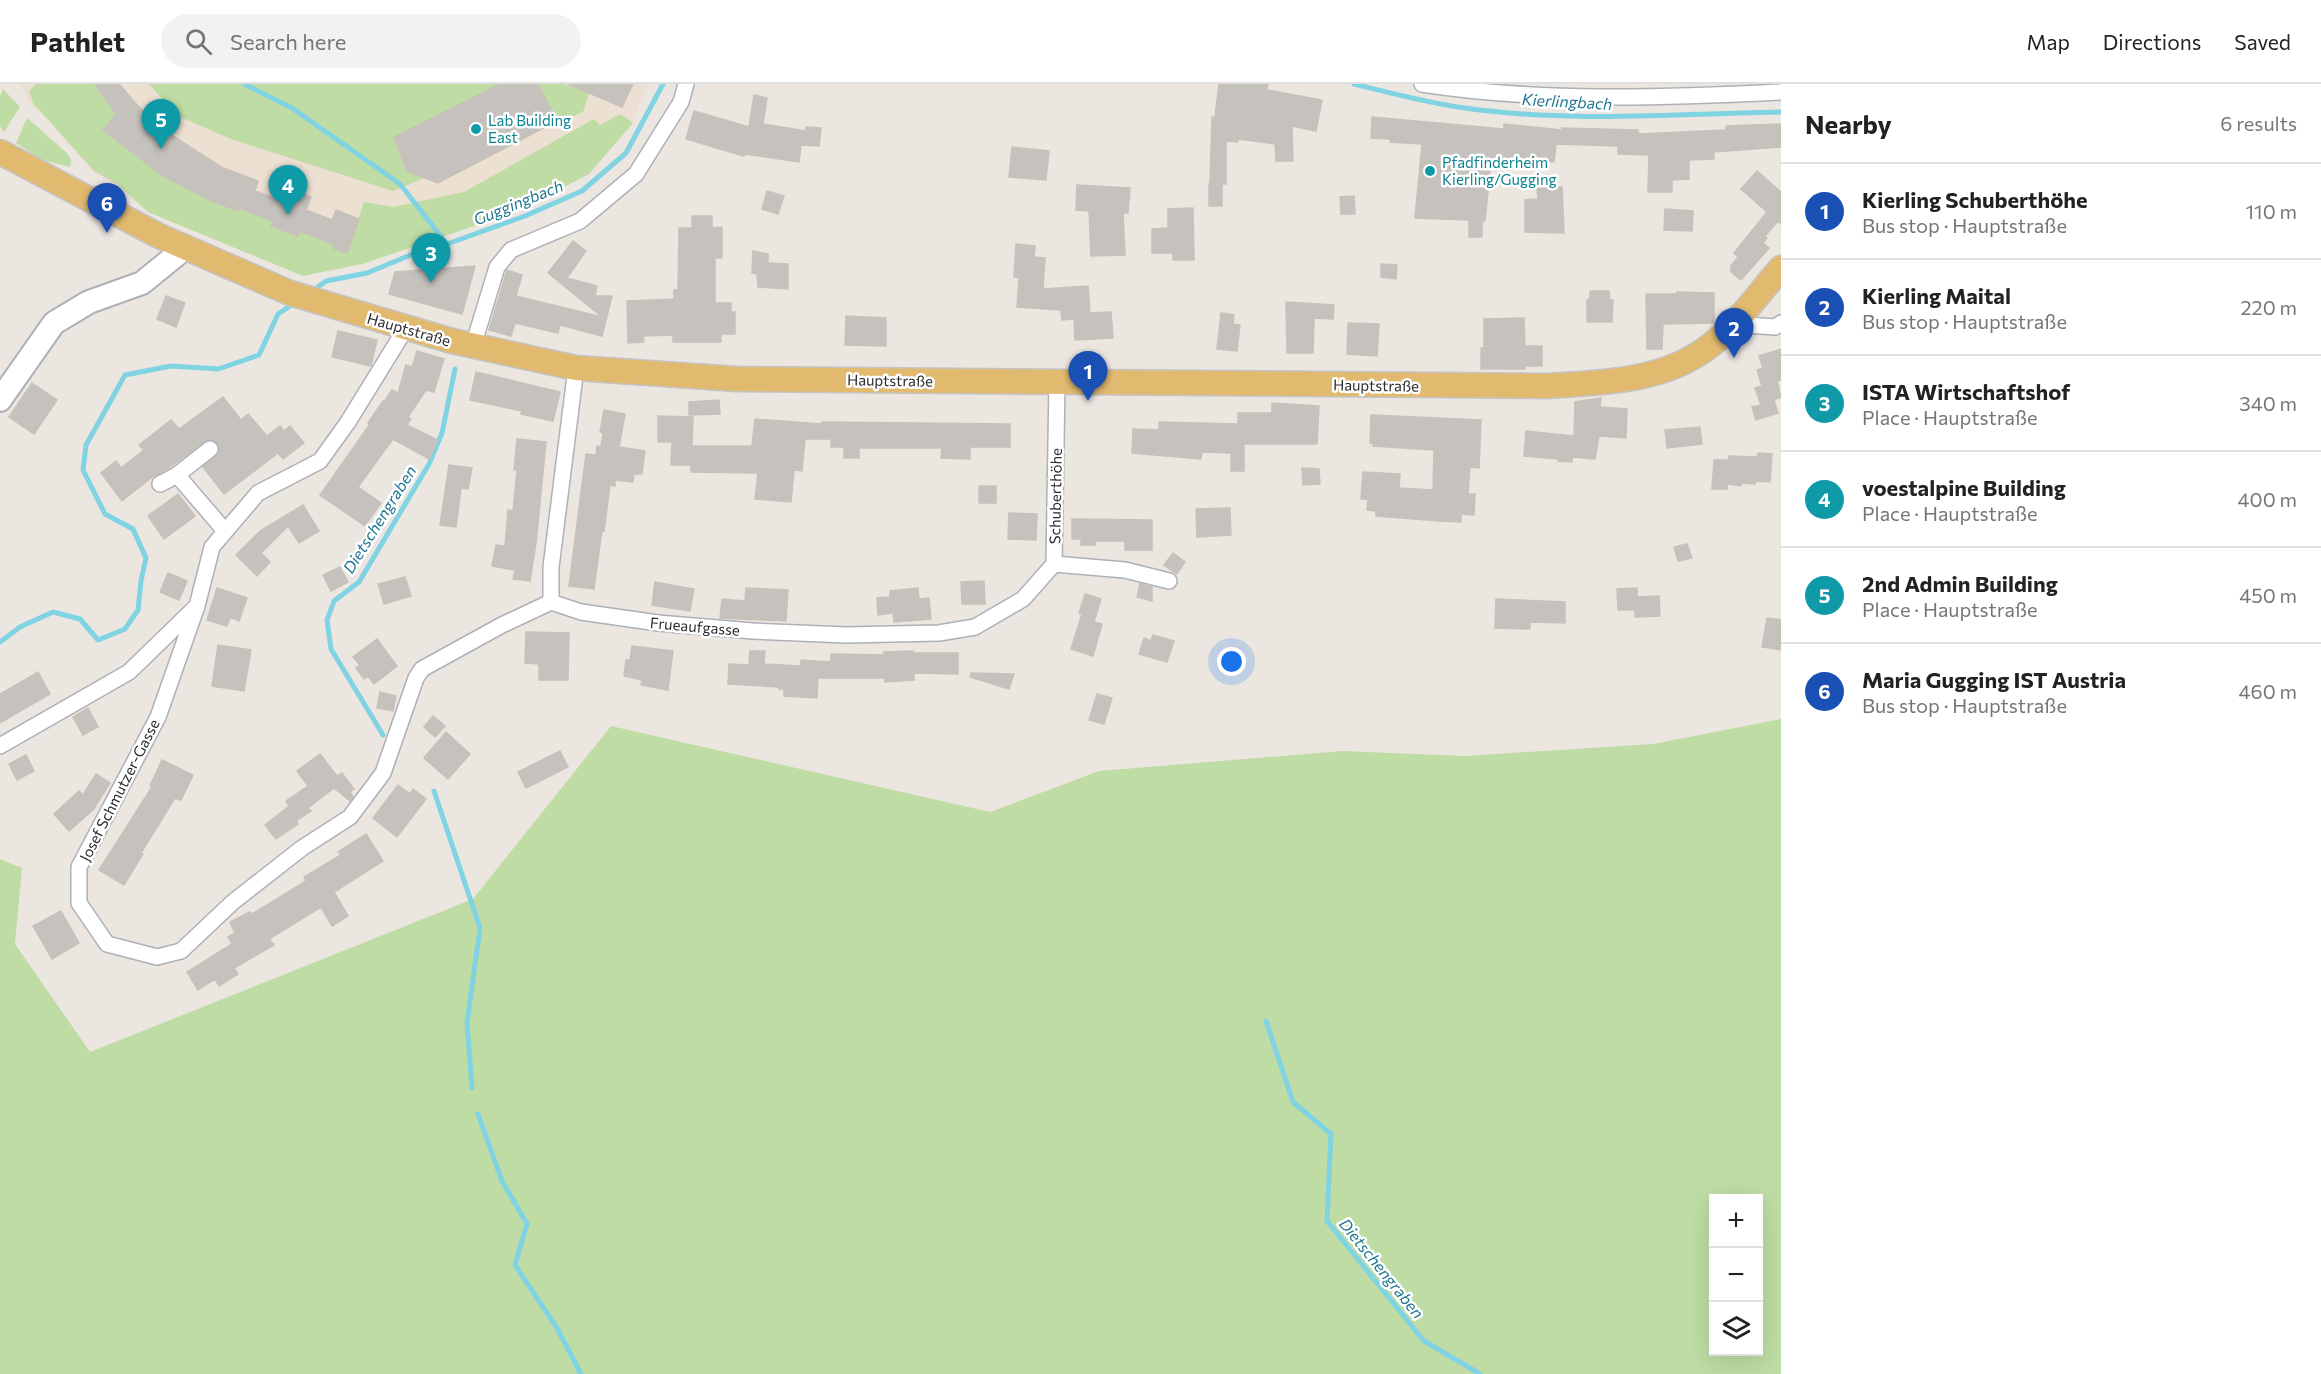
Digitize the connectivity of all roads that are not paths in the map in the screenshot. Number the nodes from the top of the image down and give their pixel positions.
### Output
1 (686, 84) edge
2 (1422, 84) edge
3 (1781, 92) edge
4 (0, 152) edge
5 (184, 248) junction
6 (1781, 268) edge
7 (1781, 323) edge
8 (1734, 324) junction
9 (406, 328) junction
10 (473, 346) junction
11 (576, 368) junction
12 (1057, 382) junction
13 (0, 400) edge
14 (210, 449) dead end
15 (177, 475) junction
16 (160, 484) dead end
17 (225, 531) junction
18 (1054, 564) junction
19 (1169, 580) dead end
20 (551, 602) junction
21 (198, 606) junction
22 (0, 746) edge

1 - 10 street
2 - 3 street
4 - 5 main road, Hauptstraße
5 - 9 main road, Hauptstraße
5 - 13 street
6 - 8 main road, Hauptstraße
7 - 8 street
8 - 12 main road, Hauptstraße
9 - 10 main road, Hauptstraße
9 - 17 street, Josef Schmutzer-Gasse
10 - 11 main road, Hauptstraße
11 - 12 main road, Hauptstraße
11 - 20 street
12 - 18 street, Schuberthöhe
14 - 15 street
15 - 16 street
15 - 17 street
17 - 21 street, Josef Schmutzer-Gasse
18 - 19 street, Schuberthöhe
18 - 20 street, Frueaufgasse
20 - 21 street, Josef Schmutzer-Gasse
21 - 22 street

